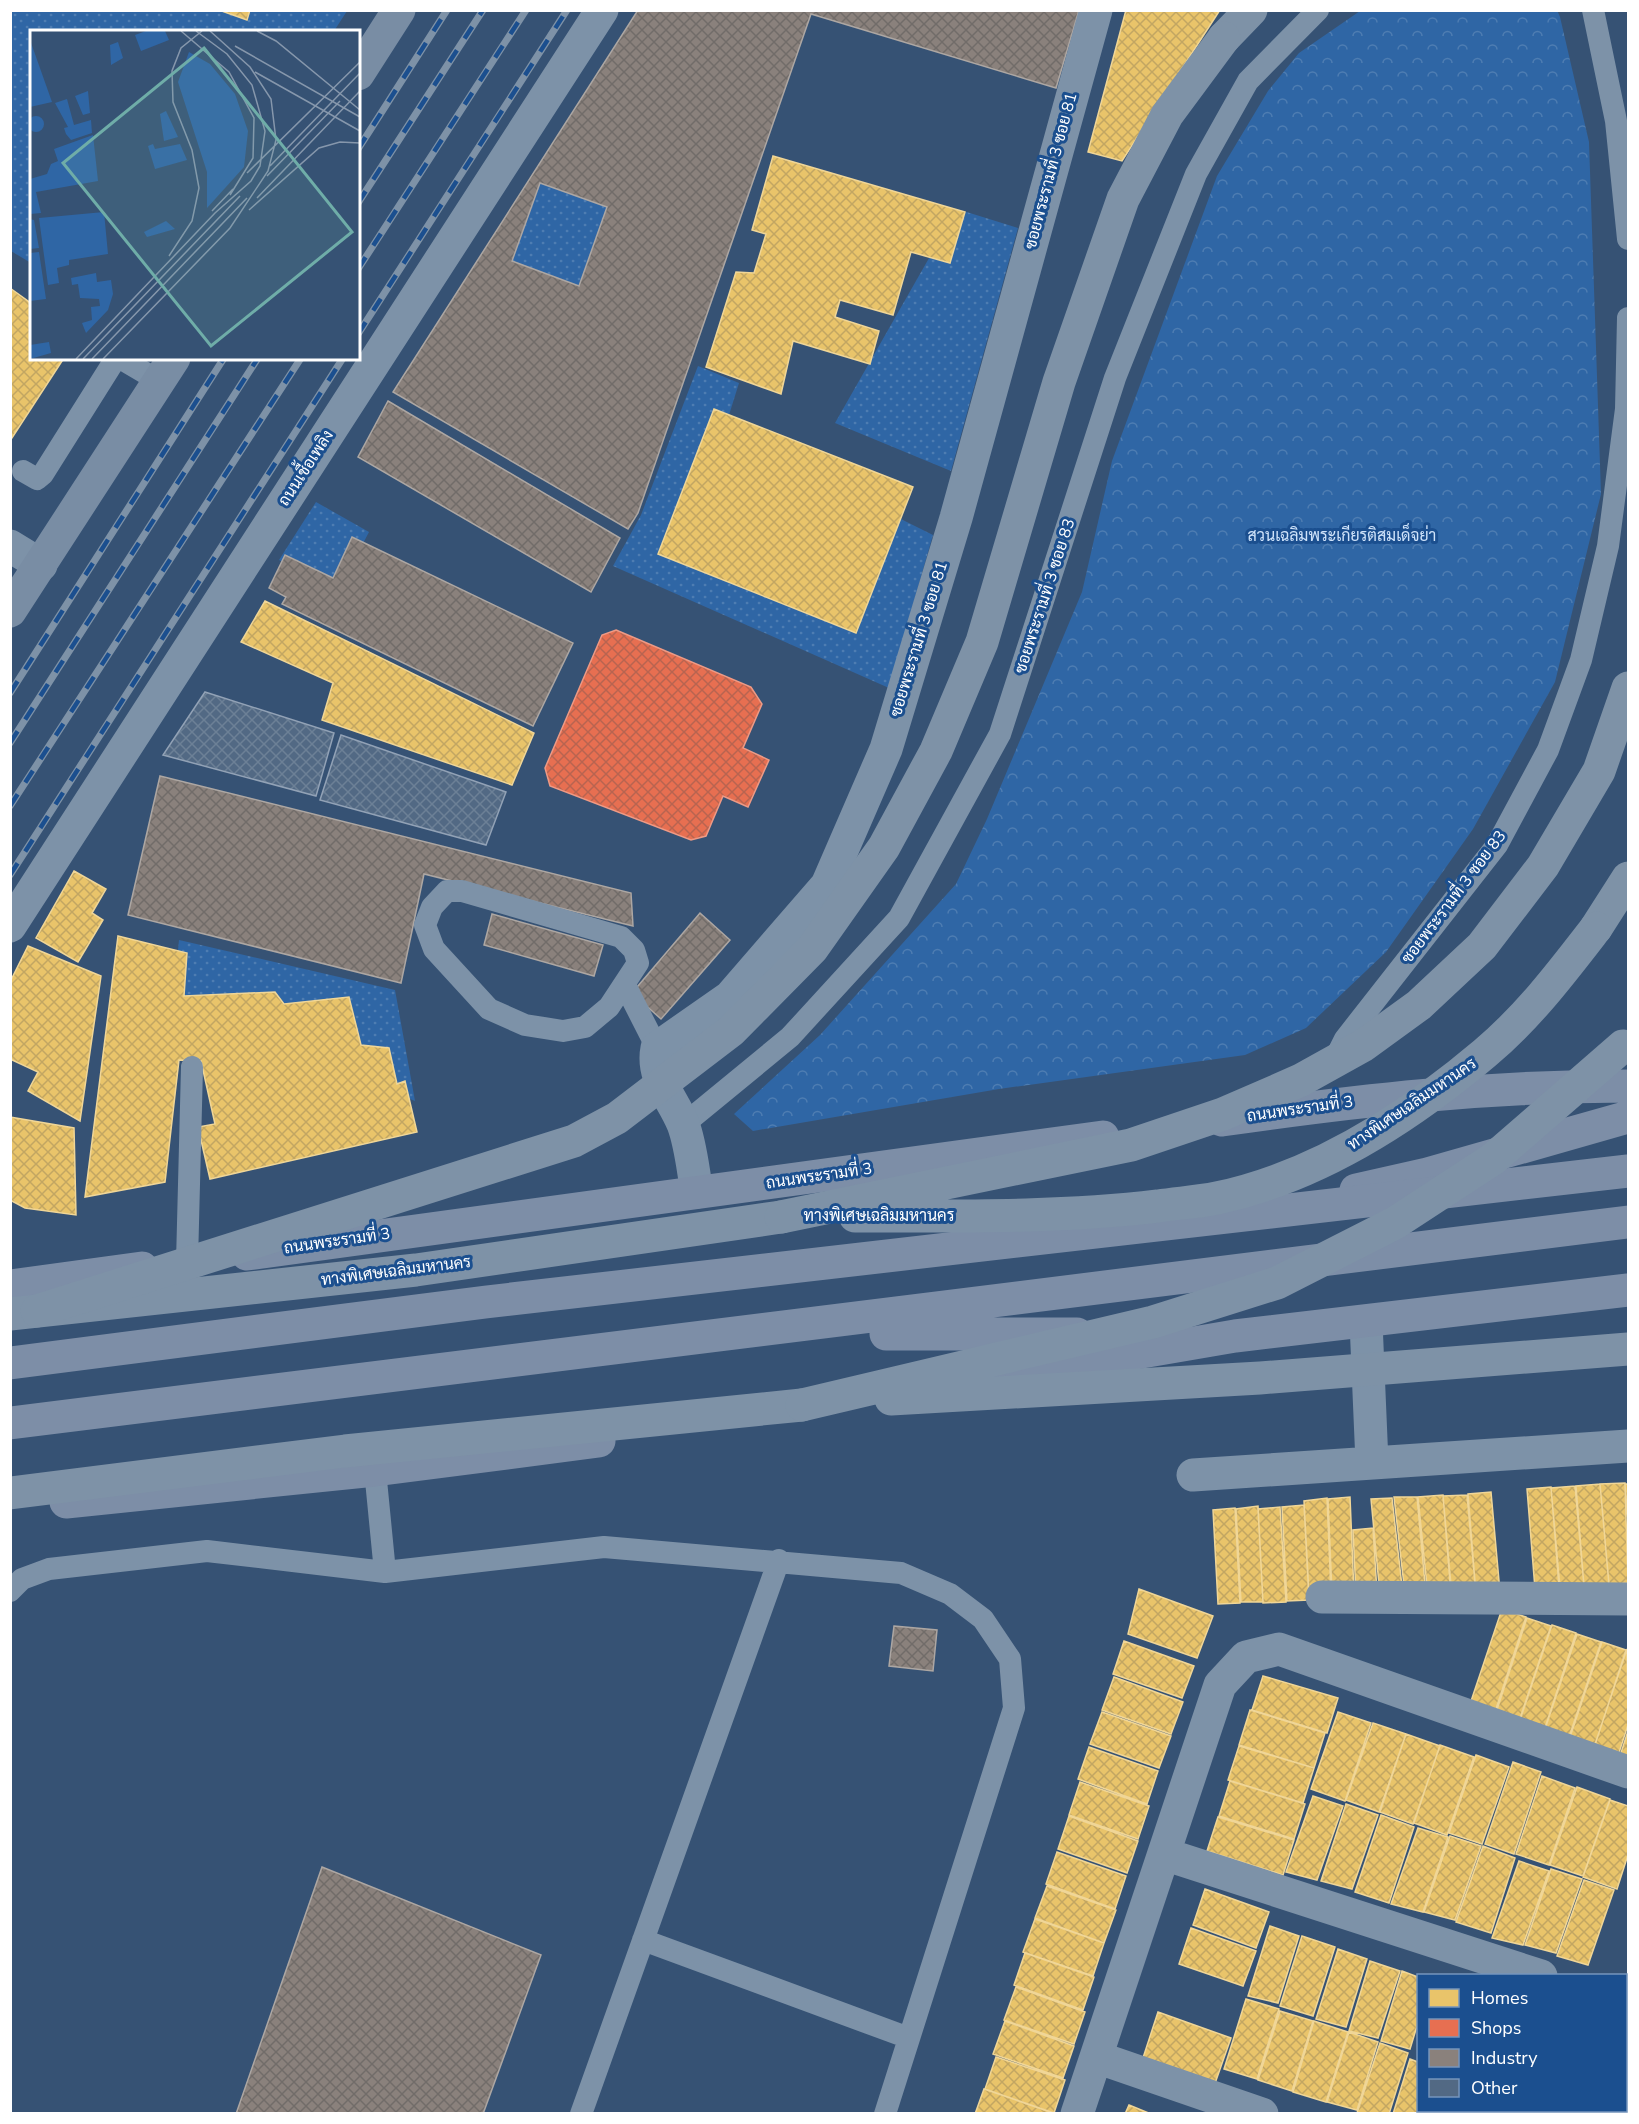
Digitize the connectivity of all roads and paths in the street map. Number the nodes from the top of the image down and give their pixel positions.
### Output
1 (399, 10) edge
2 (602, 10) edge
3 (1096, 10) edge
4 (1251, 10) edge
5 (1318, 10) edge
6 (1593, 10) edge
7 (360, 71) edge
8 (1629, 239) edge
9 (1629, 318) edge
10 (117, 360) edge
11 (126, 360) edge
12 (167, 370) edge
13 (23, 471) dead end
14 (10, 546) edge
15 (41, 565) junction
16 (10, 611) edge
17 (1629, 688) edge
18 (1629, 878) edge
19 (10, 926) edge
20 (625, 985) junction
21 (1629, 1039) edge
22 (657, 1048) junction
23 (192, 1067) dead end
24 (1629, 1086) edge
25 (1308, 1107) junction
26 (1629, 1117) edge
27 (683, 1125) junction
28 (1629, 1171) edge
29 (697, 1192) junction
30 (781, 1217) junction
31 (1629, 1222) edge
32 (187, 1262) junction
33 (10, 1286) edge
34 (1629, 1290) edge
35 (24, 1313) edge
36 (1366, 1322) junction
37 (1235, 1336) junction
38 (1629, 1348) edge
39 (10, 1363) edge
40 (10, 1373) edge
41 (802, 1405) junction
42 (10, 1423) edge
43 (10, 1435) edge
44 (1629, 1446) edge
45 (1372, 1464) junction
46 (375, 1470) junction
47 (1193, 1475) dead end
48 (12, 1503) edge
49 (779, 1560) junction
50 (385, 1572) junction
51 (10, 1591) edge
52 (1323, 1597) dead end
53 (1629, 1599) edge
54 (1629, 1772) edge
55 (1164, 1854) junction
56 (643, 1940) junction
57 (1535, 1974) edge
58 (909, 2038) junction
59 (1096, 2057) junction
60 (581, 2114) edge
61 (885, 2114) edge
62 (1077, 2114) edge
63 (1262, 2114) edge

1 - 7 street
2 - 19 street, ถนนเชื้อเพลิง
3 - 22 street, ซอยพระรามที่ 3 ซอย 81
4 - 35 highway, bridge
5 - 27 lane, ซอยพระรามที่ 3 ซอย 83
6 - 8 lane
9 - 25 lane, ซอยพระรามที่ 3 ซอย 83
10 - 13 lane
11 - 12 lane
12 - 15 street
14 - 15 street
15 - 16 street
17 - 30 highway, bridge
18 - 30 highway, ทางพิเศษเฉลิมมหานคร, bridge
20 - 20 lane
20 - 22 lane
21 - 41 highway, bridge
22 - 27 street
23 - 32 lane
24 - 25 main road, ถนนพระรามที่ 3
25 - 29 main road, ถนนพระรามที่ 3
26 - 40 main road
27 - 29 street
28 - 39 main road, bridge
29 - 32 main road, ถนนพระรามที่ 3
30 - 35 highway, ทางพิเศษเฉลิมมหานคร, bridge
31 - 42 main road, bridge
32 - 33 main road, ถนนพระรามที่ 3
34 - 36 main road
36 - 37 main road
36 - 45 street
37 - 43 main road
37 - 46 main road
38 - 41 highway, bridge
41 - 48 highway
44 - 45 street
45 - 47 street
46 - 48 main road
46 - 50 lane
49 - 50 lane
49 - 56 lane
49 - 58 lane
50 - 51 lane
52 - 53 street
54 - 55 street
55 - 57 street
55 - 59 street
56 - 58 lane
56 - 60 lane
58 - 61 lane
59 - 62 street
59 - 63 street

